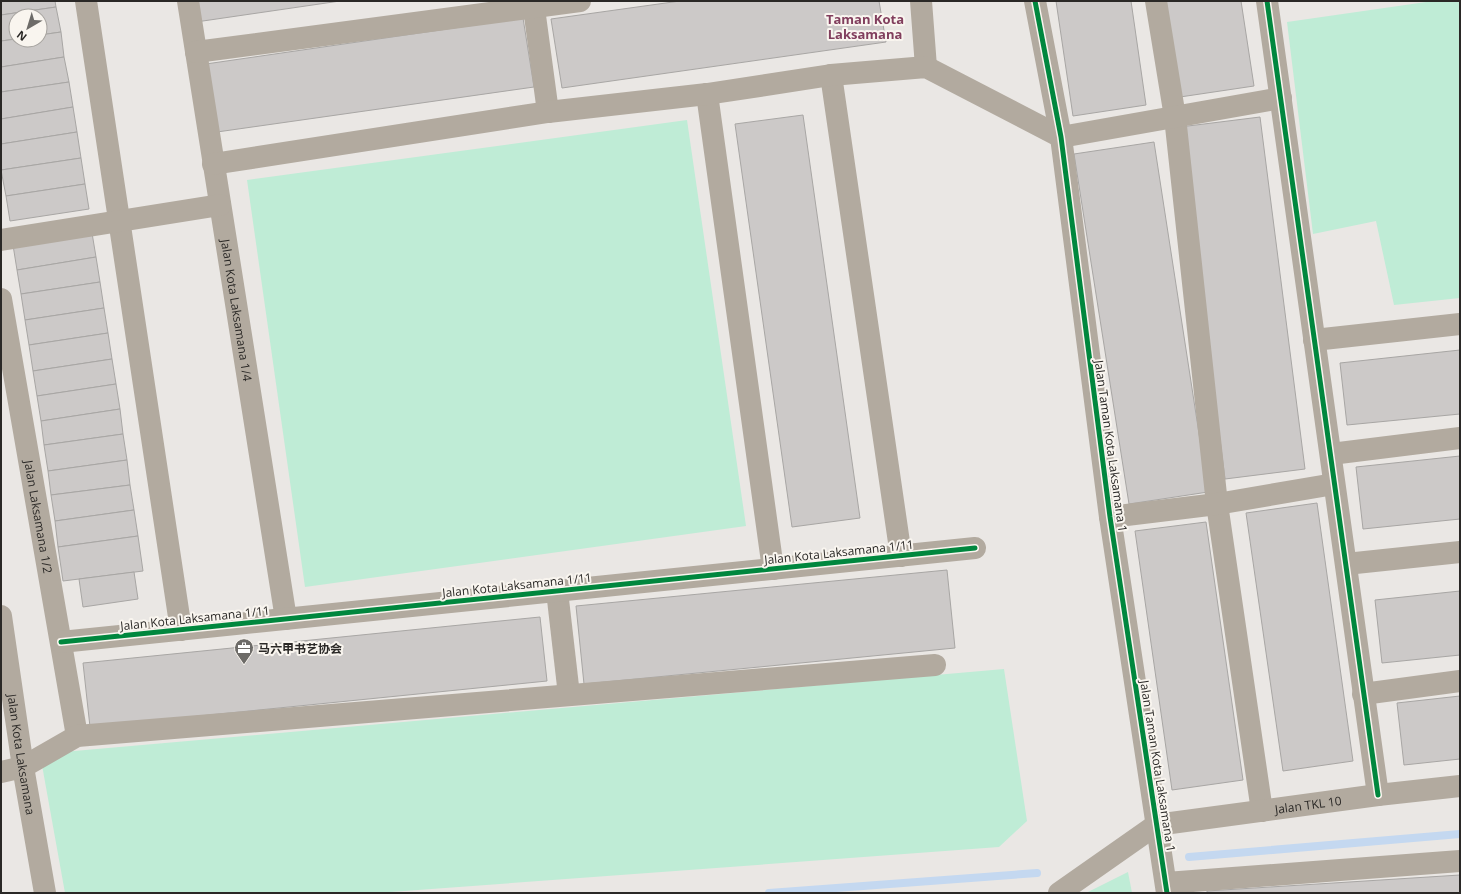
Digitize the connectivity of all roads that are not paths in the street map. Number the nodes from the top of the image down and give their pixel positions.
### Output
1 (86, 1) edge
2 (188, 1) edge
3 (580, 1) edge
4 (921, 1) edge
5 (1035, 1) edge
6 (1156, 1) edge
7 (1269, 1) edge
8 (533, 4) edge
9 (196, 52) junction
10 (926, 67) junction
11 (831, 75) junction
12 (707, 94) junction
13 (1281, 98) junction
14 (548, 112) junction
15 (1175, 117) junction
16 (1061, 136) junction
17 (214, 164) junction
18 (220, 205) junction
19 (119, 221) junction
20 (1, 240) edge
21 (1, 299) edge
22 (1460, 324) edge
23 (1314, 340) junction
24 (1460, 438) edge
25 (1331, 454) junction
26 (1334, 484) junction
27 (1217, 504) junction
28 (1110, 517) junction
29 (975, 548) dead end
30 (1460, 552) edge
31 (901, 556) junction
32 (1346, 564) junction
33 (772, 569) junction
34 (557, 591) junction
35 (1, 616) edge
36 (286, 619) junction
37 (181, 630) junction
38 (61, 642) junction
39 (935, 665) dead end
40 (1460, 681) edge
41 (1363, 694) junction
42 (568, 695) junction
43 (77, 736) junction
44 (23, 767) junction
45 (1, 772) edge
46 (1460, 786) edge
47 (1378, 795) junction
48 (1262, 811) junction
49 (1156, 825) junction
50 (1460, 861) edge
51 (1166, 888) edge
52 (45, 893) edge
53 (1059, 893) edge

1 - 19 street
2 - 9 street, Jalan Kota Laksamana 1/4
3 - 8 street
4 - 10 street
5 - 16 street, Jalan Taman Kota Laksamana 1
6 - 15 street
7 - 13 street
8 - 9 street
8 - 14 street
9 - 17 street, Jalan Kota Laksamana 1/4
10 - 11 street
10 - 16 street
11 - 12 street
11 - 31 street
12 - 14 street
12 - 33 street
13 - 15 street
13 - 23 street
14 - 17 street
15 - 16 street
15 - 27 street
16 - 28 street, Jalan Taman Kota Laksamana 1
17 - 18 street, Jalan Kota Laksamana 1/4
18 - 19 street
18 - 36 street, Jalan Kota Laksamana 1/4
19 - 20 street
19 - 37 street
21 - 38 street, Jalan Laksamana 1/2
22 - 23 street
23 - 25 street
24 - 25 street
25 - 26 street
26 - 27 street
26 - 32 street
27 - 28 street
27 - 48 street
28 - 49 street, Jalan Taman Kota Laksamana 1
29 - 31 street, Jalan Kota Laksamana 1/11
30 - 32 street
31 - 33 street, Jalan Kota Laksamana 1/11
32 - 41 street
33 - 34 street, Jalan Kota Laksamana 1/11
34 - 36 street, Jalan Kota Laksamana 1/11
34 - 42 street
35 - 44 street, Jalan Kota Laksamana
36 - 37 street, Jalan Kota Laksamana 1/11
37 - 38 street, Jalan Kota Laksamana 1/11
38 - 43 street, Jalan Laksamana 1/2
39 - 42 street
40 - 41 street
41 - 47 street
42 - 43 street
43 - 44 street
44 - 45 street
44 - 52 street, Jalan Kota Laksamana
46 - 47 street, Jalan TKL 10
47 - 48 street, Jalan TKL 10
48 - 49 street, Jalan TKL 10
49 - 51 street, Jalan Taman Kota Laksamana 1
49 - 53 street
50 - 51 street

